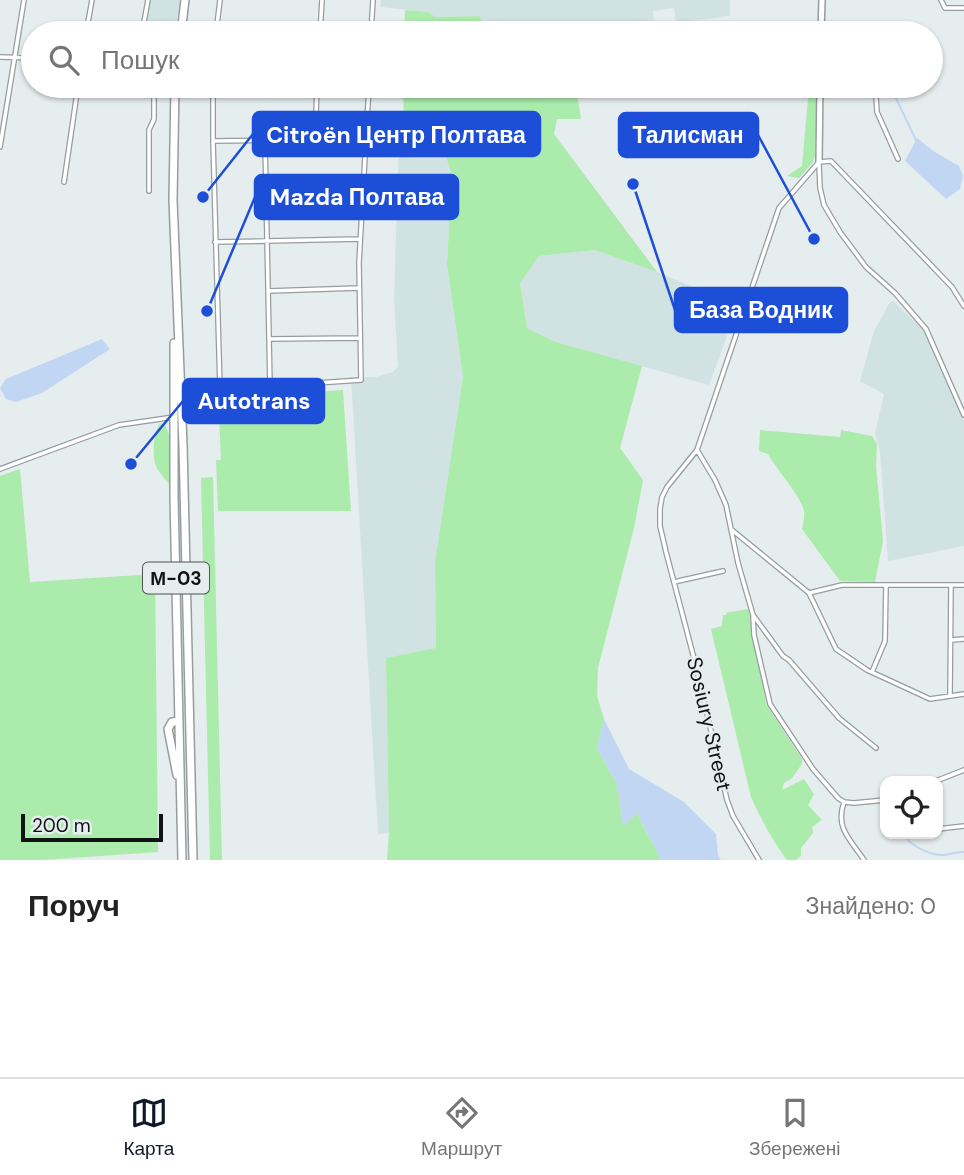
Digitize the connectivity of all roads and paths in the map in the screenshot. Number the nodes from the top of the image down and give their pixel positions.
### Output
1 (24, 0) edge
2 (92, 0) edge
3 (148, 0) edge
4 (185, 0) edge
5 (220, 0) edge
6 (321, 0) edge
7 (373, 0) edge
8 (822, 0) edge
9 (941, 0) edge
10 (964, 8) edge
11 (88, 21) edge
12 (144, 21) edge
13 (182, 21) edge
14 (217, 21) edge
15 (320, 21) edge
16 (372, 21) edge
17 (821, 21) edge
18 (0, 57) edge
19 (15, 58) junction
20 (21, 58) edge
21 (76, 98) edge
22 (154, 98) edge
23 (175, 98) edge
24 (213, 98) edge
25 (317, 98) edge
26 (368, 98) edge
27 (820, 98) edge
28 (876, 98) edge
29 (316, 116) dead end
30 (366, 139) junction
31 (265, 140) junction
32 (213, 141) junction
33 (0, 147) edge
34 (898, 159) dead end
35 (818, 162) junction
36 (64, 182) dead end
37 (363, 189) junction
38 (149, 191) dead end
39 (266, 191) junction
40 (360, 239) junction
41 (267, 241) junction
42 (215, 242) junction
43 (359, 288) junction
44 (268, 291) junction
45 (964, 306) edge
46 (360, 338) junction
47 (269, 339) junction
48 (270, 386) junction
49 (220, 389) junction
50 (177, 392) junction
51 (964, 415) edge
52 (174, 417) junction
53 (697, 450) junction
54 (0, 468) edge
55 (732, 529) junction
56 (723, 571) dead end
57 (674, 582) junction
58 (886, 585) junction
59 (951, 585) junction
60 (964, 585) edge
61 (809, 593) junction
62 (753, 615) junction
63 (964, 639) edge
64 (951, 640) junction
65 (872, 672) junction
66 (964, 694) edge
67 (950, 696) junction
68 (179, 720) junction
69 (190, 730) junction
70 (876, 748) dead end
71 (964, 770) edge
72 (943, 778) edge
73 (880, 800) edge
74 (844, 802) junction
75 (964, 825) edge
76 (943, 828) edge
77 (182, 860) edge
78 (193, 860) edge
79 (759, 860) edge
80 (864, 860) edge

1 - 19 street
2 - 11 street
3 - 12 street
4 - 13 highway
5 - 14 street
6 - 15 street
7 - 16 street
8 - 17 street
9 - 10 street
18 - 19 street
19 - 20 street
19 - 33 street
21 - 36 street
22 - 38 street
23 - 50 highway, М-03
24 - 32 street
25 - 29 street
26 - 30 street
27 - 35 street
28 - 34 street
30 - 31 street
30 - 37 street
31 - 32 street
31 - 39 street
32 - 42 street
35 - 45 street
35 - 51 street
35 - 53 street, Sosiury Street
37 - 39 street
37 - 40 street
39 - 41 street
40 - 41 street
40 - 43 street
41 - 42 street
41 - 44 street
42 - 49 street
43 - 44 street
43 - 46 street
44 - 47 street
46 - 47 street
46 - 48 street
47 - 48 street
48 - 49 street
49 - 50 street
50 - 52 highway, М-03
50 - 69 highway, М-03
52 - 54 street
52 - 68 highway, М-03
53 - 55 street
53 - 57 street, Sosiury Street
55 - 61 street
55 - 62 street
56 - 57 street
57 - 79 street, Sosiury Street
58 - 59 street
58 - 61 street
58 - 65 street
59 - 60 street
59 - 64 street
61 - 65 street
62 - 70 street
62 - 74 street
63 - 64 street
64 - 67 street
65 - 67 street
66 - 67 street
68 - 69 highway
68 - 77 highway
69 - 78 highway, М-03
71 - 72 street
73 - 74 street
74 - 80 street
75 - 76 street

